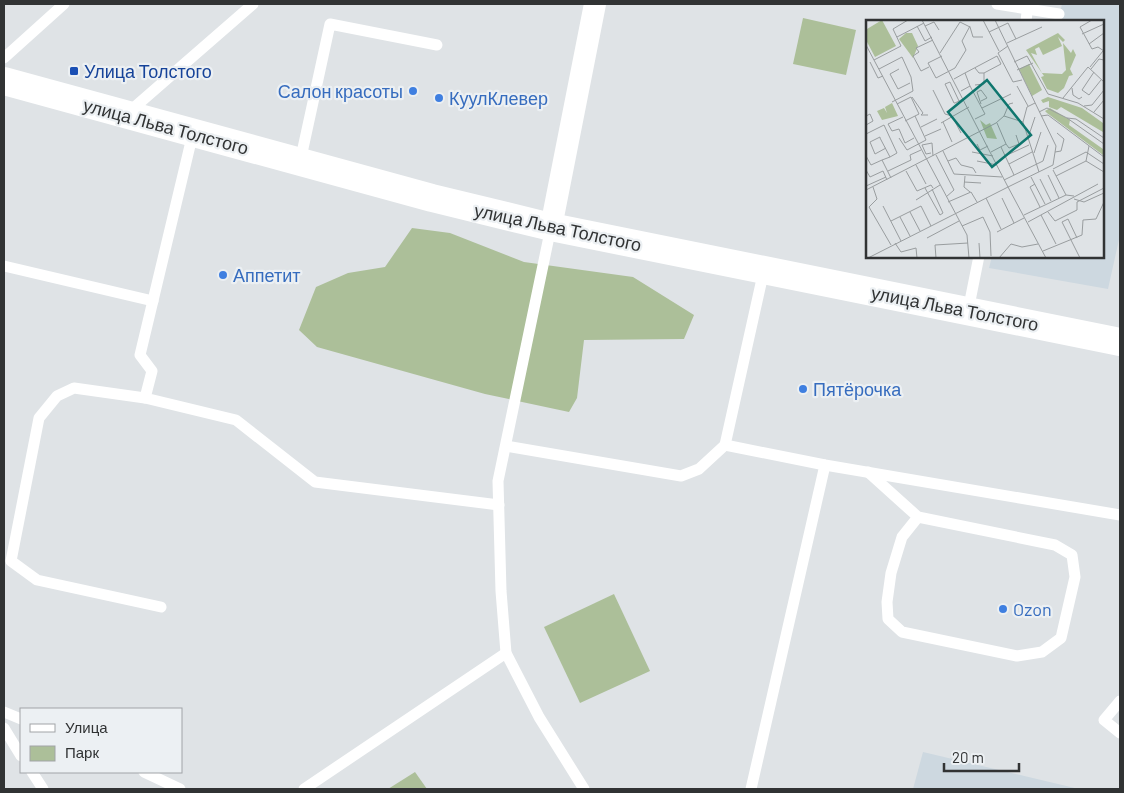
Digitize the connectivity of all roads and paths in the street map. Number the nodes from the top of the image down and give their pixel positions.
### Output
1 (64, 4) edge
2 (253, 4) edge
3 (595, 4) edge
4 (997, 4) edge
5 (1030, 5) edge
6 (1060, 14) dead end
7 (1026, 20) edge
8 (436, 45) dead end
9 (4, 58) edge
10 (4, 81) edge
11 (125, 115) junction
12 (193, 133) junction
13 (300, 162) junction
14 (551, 227) junction
15 (979, 258) edge
16 (4, 266) edge
17 (764, 270) junction
18 (152, 301) junction
19 (968, 311) junction
20 (1120, 342) edge
21 (146, 398) junction
22 (725, 444) junction
23 (506, 446) junction
24 (825, 465) junction
25 (868, 472) junction
26 (499, 505) junction
27 (1120, 515) edge
28 (918, 517) junction
29 (161, 608) dead end
30 (506, 652) junction
31 (1120, 701) edge
32 (4, 712) edge
33 (20, 719) edge
34 (4, 728) edge
35 (1120, 733) edge
36 (20, 754) edge
37 (33, 773) edge
38 (146, 773) edge
39 (43, 789) edge
40 (180, 789) edge
41 (304, 789) edge
42 (584, 789) edge
43 (751, 789) edge

1 - 9 lane
2 - 11 lane
3 - 14 street
4 - 5 lane
5 - 6 lane
5 - 7 lane
8 - 13 lane
10 - 11 street, улица Льва Толстого
11 - 12 street, улица Льва Толстого
12 - 13 street, улица Льва Толстого
12 - 18 lane
13 - 14 street, улица Льва Толстого
14 - 17 street, улица Льва Толстого
14 - 23 lane
15 - 19 lane
16 - 18 lane
17 - 19 street, улица Льва Толстого
17 - 22 lane
18 - 21 lane
19 - 20 street, улица Льва Толстого
21 - 26 lane
21 - 29 lane
22 - 23 lane
22 - 24 lane
23 - 26 lane
24 - 25 lane
24 - 43 lane
25 - 27 lane
25 - 28 lane
26 - 30 lane
28 - 28 lane
30 - 41 lane
30 - 42 lane
31 - 35 lane
32 - 33 lane
34 - 36 lane
37 - 39 lane
38 - 40 lane

